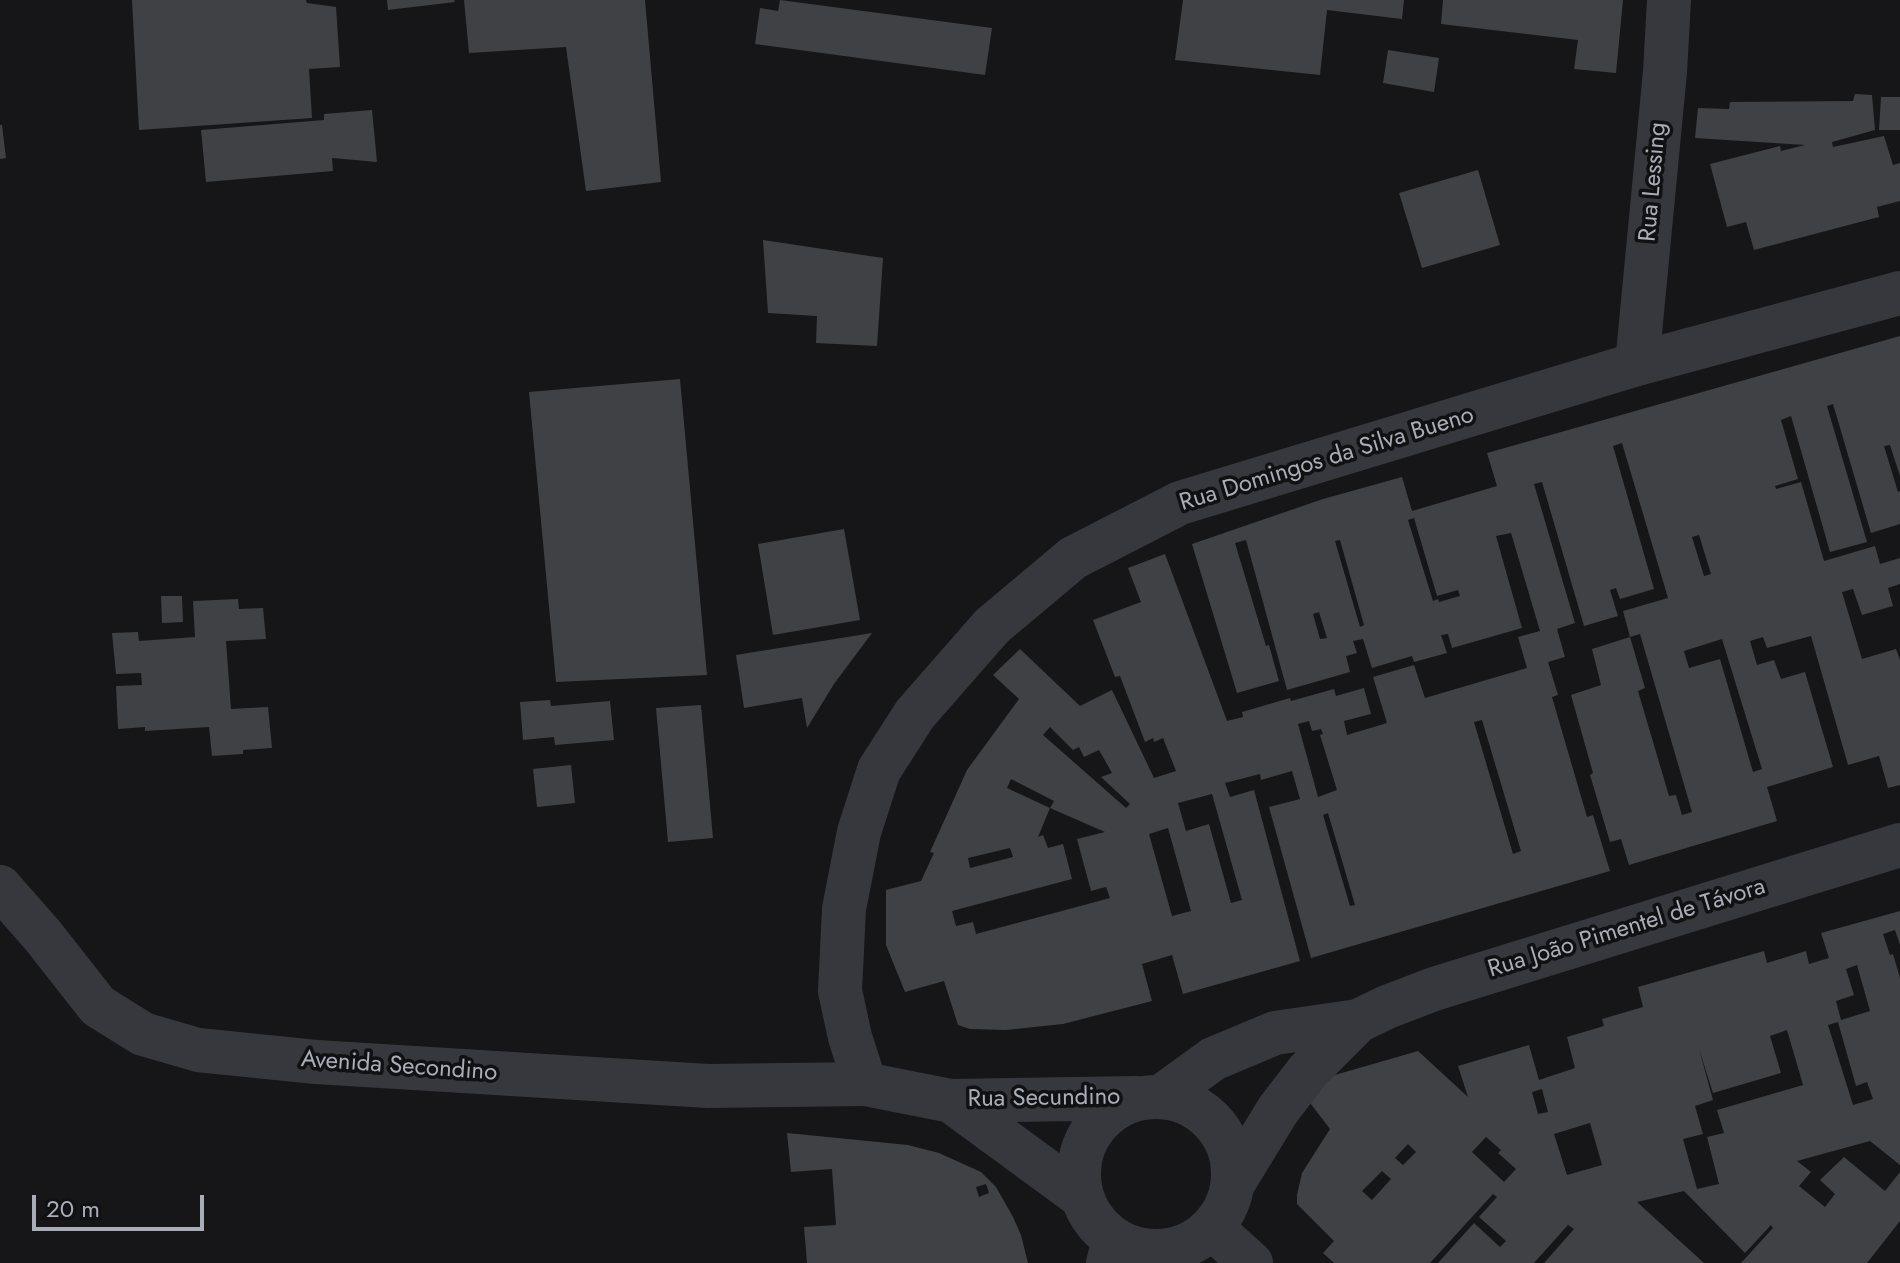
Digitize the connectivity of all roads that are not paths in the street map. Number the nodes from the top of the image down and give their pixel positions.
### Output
1 (1669, 0) edge
2 (1900, 293) edge
3 (1637, 364) junction
4 (1900, 845) edge
5 (0, 887) edge
6 (1358, 1021) junction
7 (865, 1084) junction
8 (1149, 1097) junction
9 (951, 1101) junction
10 (1234, 1182) junction
11 (1082, 1197) junction
12 (1212, 1228) junction
13 (1111, 1251) edge
14 (1251, 1263) edge

1 - 3 street, Rua Lessing
2 - 3 street, Rua Domingos da Silva Bueno
3 - 7 street, Rua Domingos da Silva Bueno
4 - 6 street, Rua João Pimentel de Távora
5 - 7 street, Avenida Secondino
6 - 8 street, Rua João Pimentel de Távora
6 - 10 street, Rua João Pimentel de Távora
7 - 9 street, Rua Secundino
8 - 9 street, Rua Secundino
8 - 10 street
8 - 11 street
9 - 11 street, Rua Secundino
10 - 12 street
11 - 13 street
12 - 13 street
12 - 14 street

